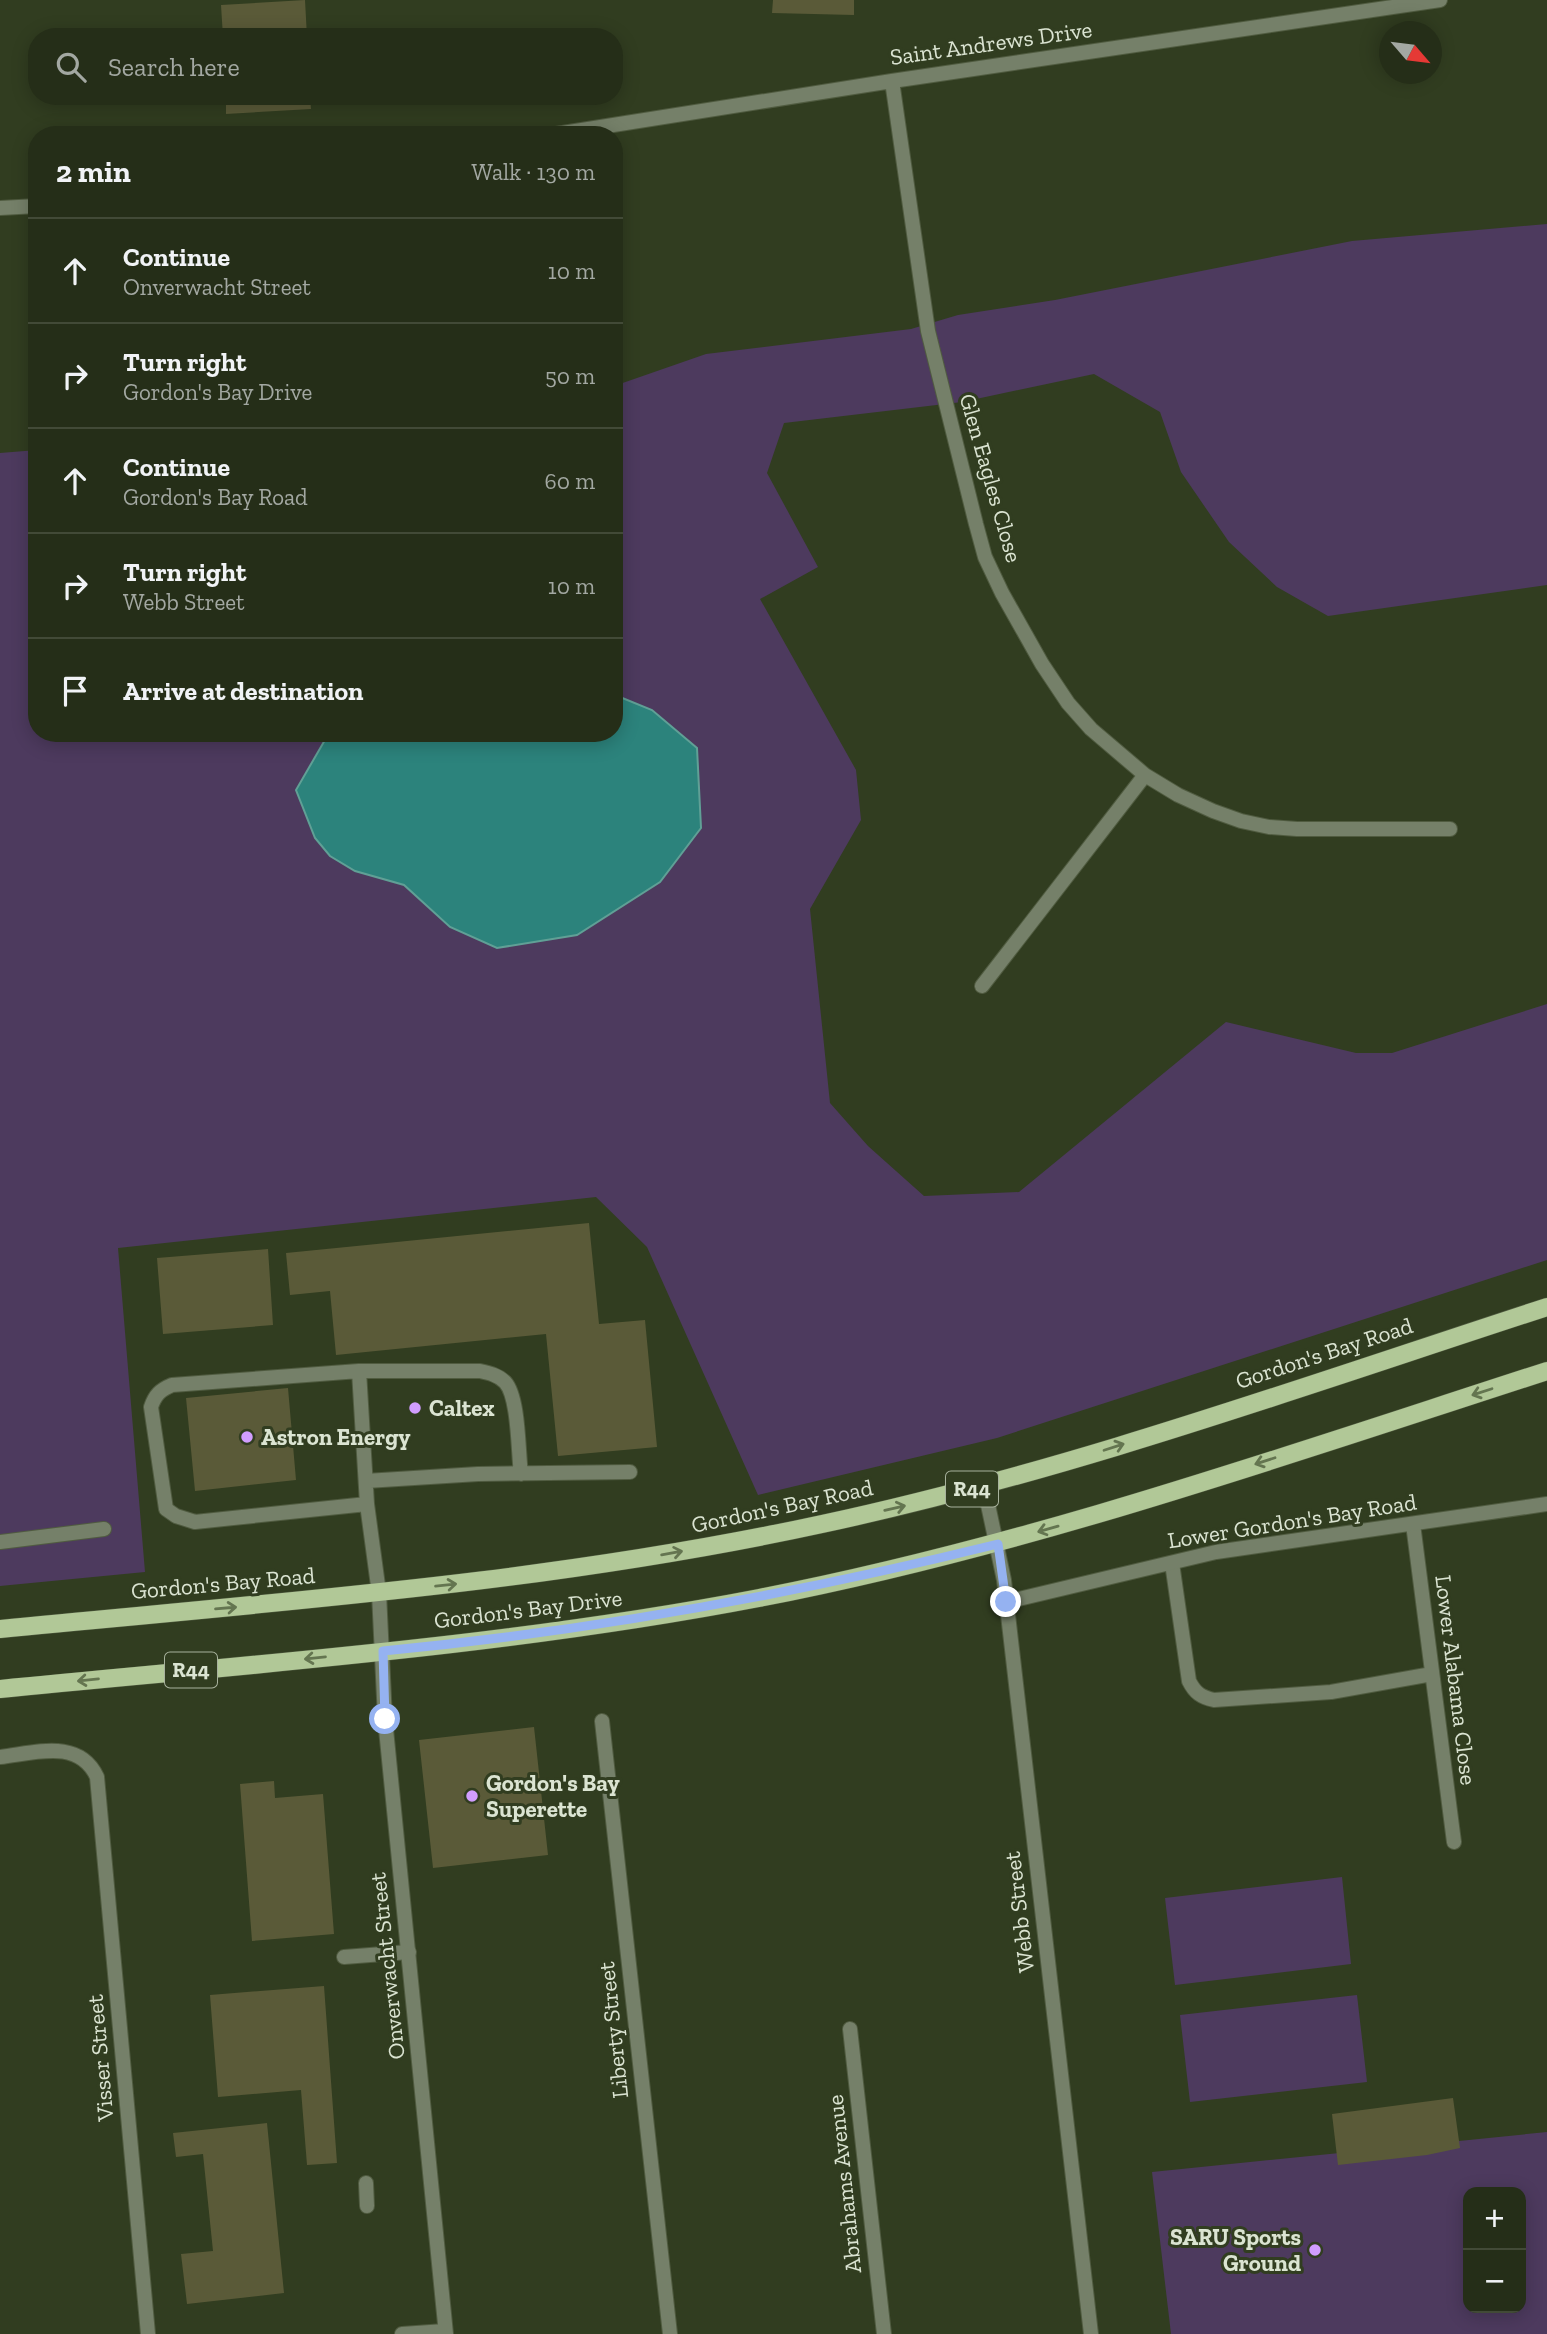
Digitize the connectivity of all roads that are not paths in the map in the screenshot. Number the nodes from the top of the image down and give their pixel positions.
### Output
1 (1440, 0) edge
2 (892, 81) junction
3 (607, 126) edge
4 (28, 206) edge
5 (0, 208) edge
6 (1145, 775) junction
7 (1450, 830) dead end
8 (982, 986) dead end
9 (1547, 1307) edge
10 (359, 1371) junction
11 (1547, 1371) edge
12 (630, 1472) dead end
13 (521, 1474) junction
14 (366, 1481) junction
15 (984, 1486) junction
16 (367, 1504) junction
17 (1547, 1504) edge
18 (1413, 1524) junction
19 (104, 1530) dead end
20 (0, 1542) edge
21 (998, 1544) junction
22 (1172, 1563) junction
23 (379, 1592) junction
24 (1006, 1602) junction
25 (0, 1629) edge
26 (383, 1651) junction
27 (1432, 1674) junction
28 (0, 1689) edge
29 (602, 1721) dead end
30 (0, 1757) edge
31 (1454, 1842) dead end
32 (409, 1952) junction
33 (344, 1957) dead end
34 (850, 2029) dead end
35 (366, 2183) dead end
36 (368, 2206) dead end
37 (446, 2332) edge
38 (148, 2334) edge
39 (402, 2334) edge
40 (670, 2334) edge
41 (884, 2334) edge
42 (1091, 2334) edge

1 - 2 street, Saint Andrews Drive
2 - 3 street, Saint Andrews Drive
2 - 6 street, Glen Eagles Close
4 - 5 street
6 - 7 street, Glen Eagles Close
6 - 8 street
15 -> 9 main road, Gordon's Bay Road / R44
10 - 13 street
10 - 14 street, Onverwacht Street
10 - 16 street
11 -> 21 main road, R44
12 - 13 street
13 - 14 street
14 - 16 street, Onverwacht Street
15 - 21 street, Webb Street
23 -> 15 main road, Gordon's Bay Road / R44
16 - 23 street, Onverwacht Street
17 - 18 street, Lower Gordon's Bay Road
18 - 22 street, Lower Gordon's Bay Road
18 - 27 street, Lower Alabama Close
19 - 20 street
21 - 24 street, Webb Street
21 - 26 main road, Gordon's Bay Drive / R44
22 - 24 street, Lower Gordon's Bay Road
22 - 27 street
25 -> 23 main road, Gordon's Bay Road / R44
23 - 26 street, Onverwacht Street
24 - 42 street, Webb Street
26 -> 28 main road, R44
26 - 32 street, Onverwacht Street
27 - 31 street, Lower Alabama Close
29 - 40 street, Liberty Street
30 - 38 street, Visser Street
32 - 33 street
32 - 37 street, Onverwacht Street
34 - 41 street, Abrahams Avenue
35 - 36 street
37 - 39 street

